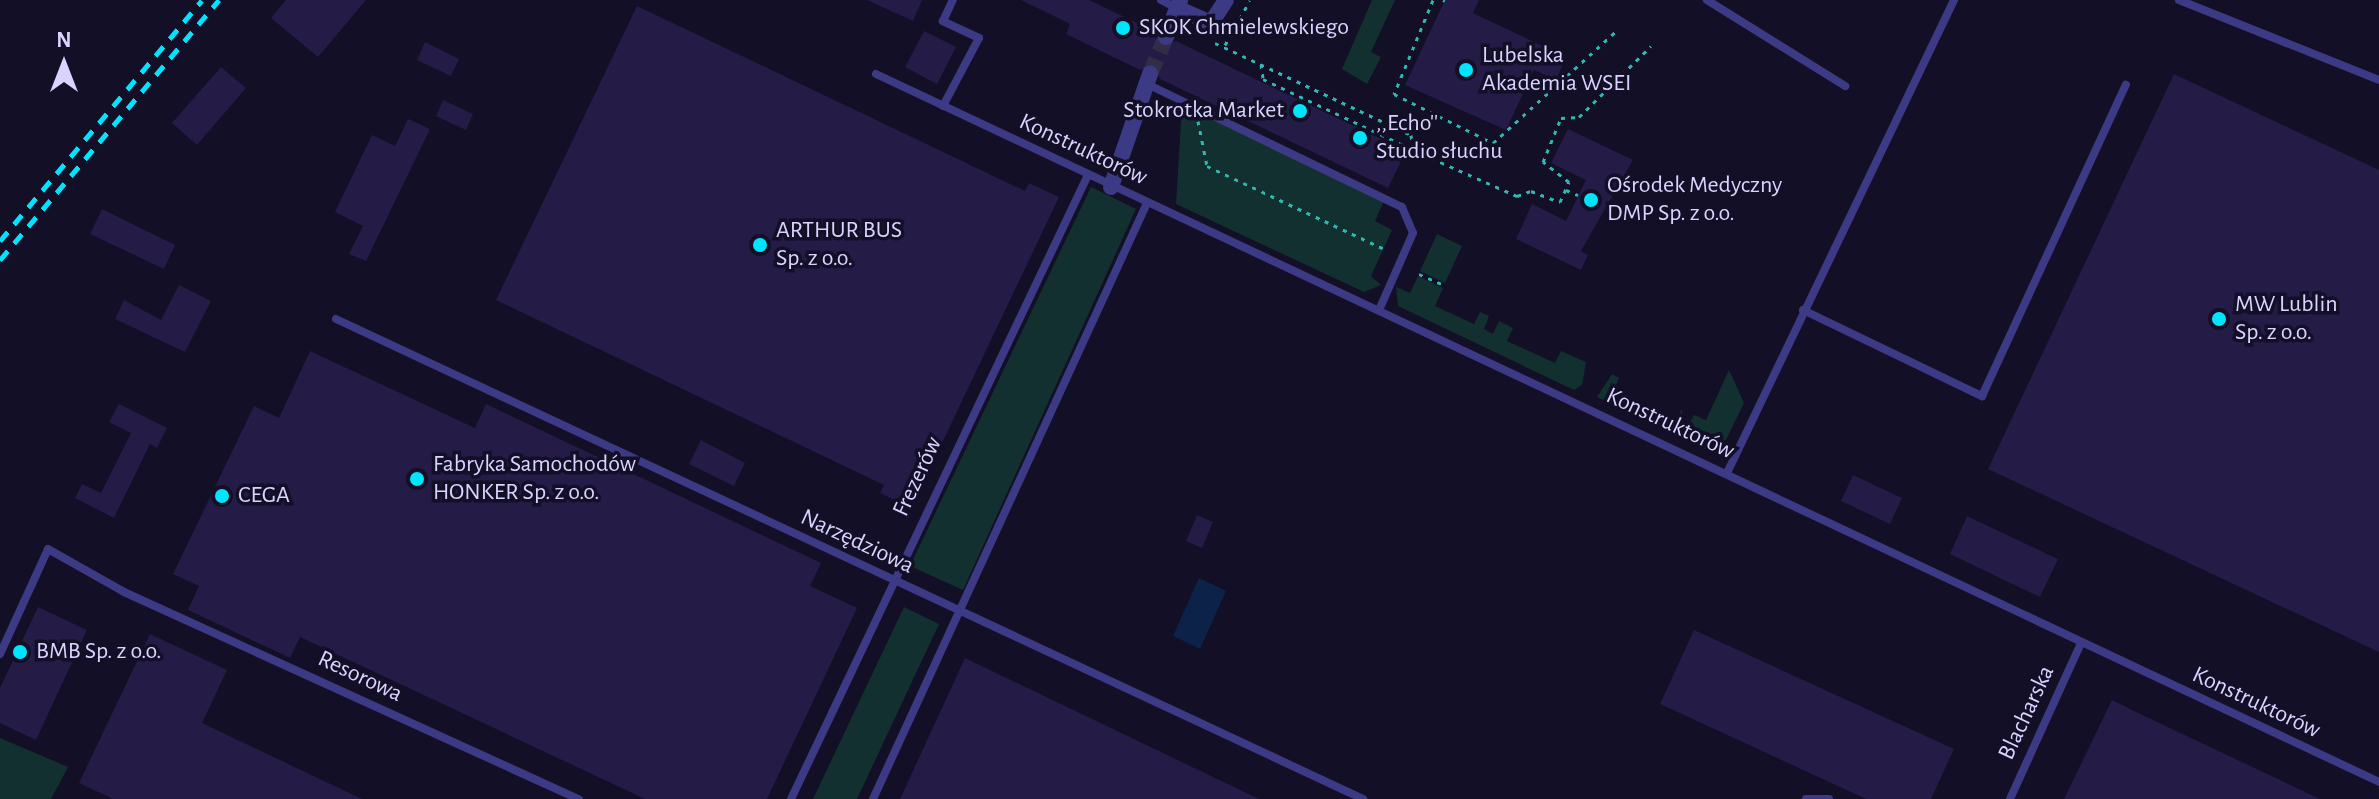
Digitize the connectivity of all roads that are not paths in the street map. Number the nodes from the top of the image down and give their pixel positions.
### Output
1 (953, 0) edge
2 (1161, 0) edge
3 (1226, 0) edge
4 (1707, 0) edge
5 (1954, 0) edge
6 (2179, 0) edge
7 (1178, 4) edge
8 (1166, 37) tunnel mouth
9 (876, 74) dead end
10 (1148, 79) joint
11 (2379, 80) edge
12 (2126, 85) dead end
13 (1845, 86) dead end
14 (943, 106) junction
15 (1088, 175) junction
16 (1111, 187) junction
17 (1147, 203) junction
18 (1379, 310) junction
19 (1803, 310) junction
20 (336, 319) dead end
21 (1727, 473) junction
22 (894, 582) junction
23 (962, 613) junction
24 (2081, 643) junction
25 (0, 654) edge
26 (2379, 782) edge
27 (579, 799) edge
28 (791, 799) edge
29 (873, 799) edge
30 (1363, 799) edge
31 (1806, 799) edge
32 (1829, 799) edge
33 (2010, 799) edge

1 - 14 lane
2 - 7 lane
3 - 7 street
4 - 13 lane
5 - 19 lane
6 - 11 lane
7 - 8 street
9 - 14 lane, Konstruktorów
10 - 16 street
10 - 18 lane
12 - 19 lane
14 - 15 lane, Konstruktorów
15 - 16 lane, Konstruktorów
15 - 22 lane, Frezerów
16 - 17 lane, Konstruktorów
17 - 18 lane, Konstruktorów
17 - 23 lane
18 - 21 lane, Konstruktorów
19 - 21 lane
20 - 22 lane, Narzędziowa
21 - 24 lane, Konstruktorów
22 - 23 lane, Narzędziowa
22 - 28 lane, Frezerów
23 - 29 lane
23 - 30 lane, Narzędziowa
24 - 26 lane, Konstruktorów
24 - 33 lane, Blacharska
25 - 27 lane, Resorowa
31 - 32 lane

